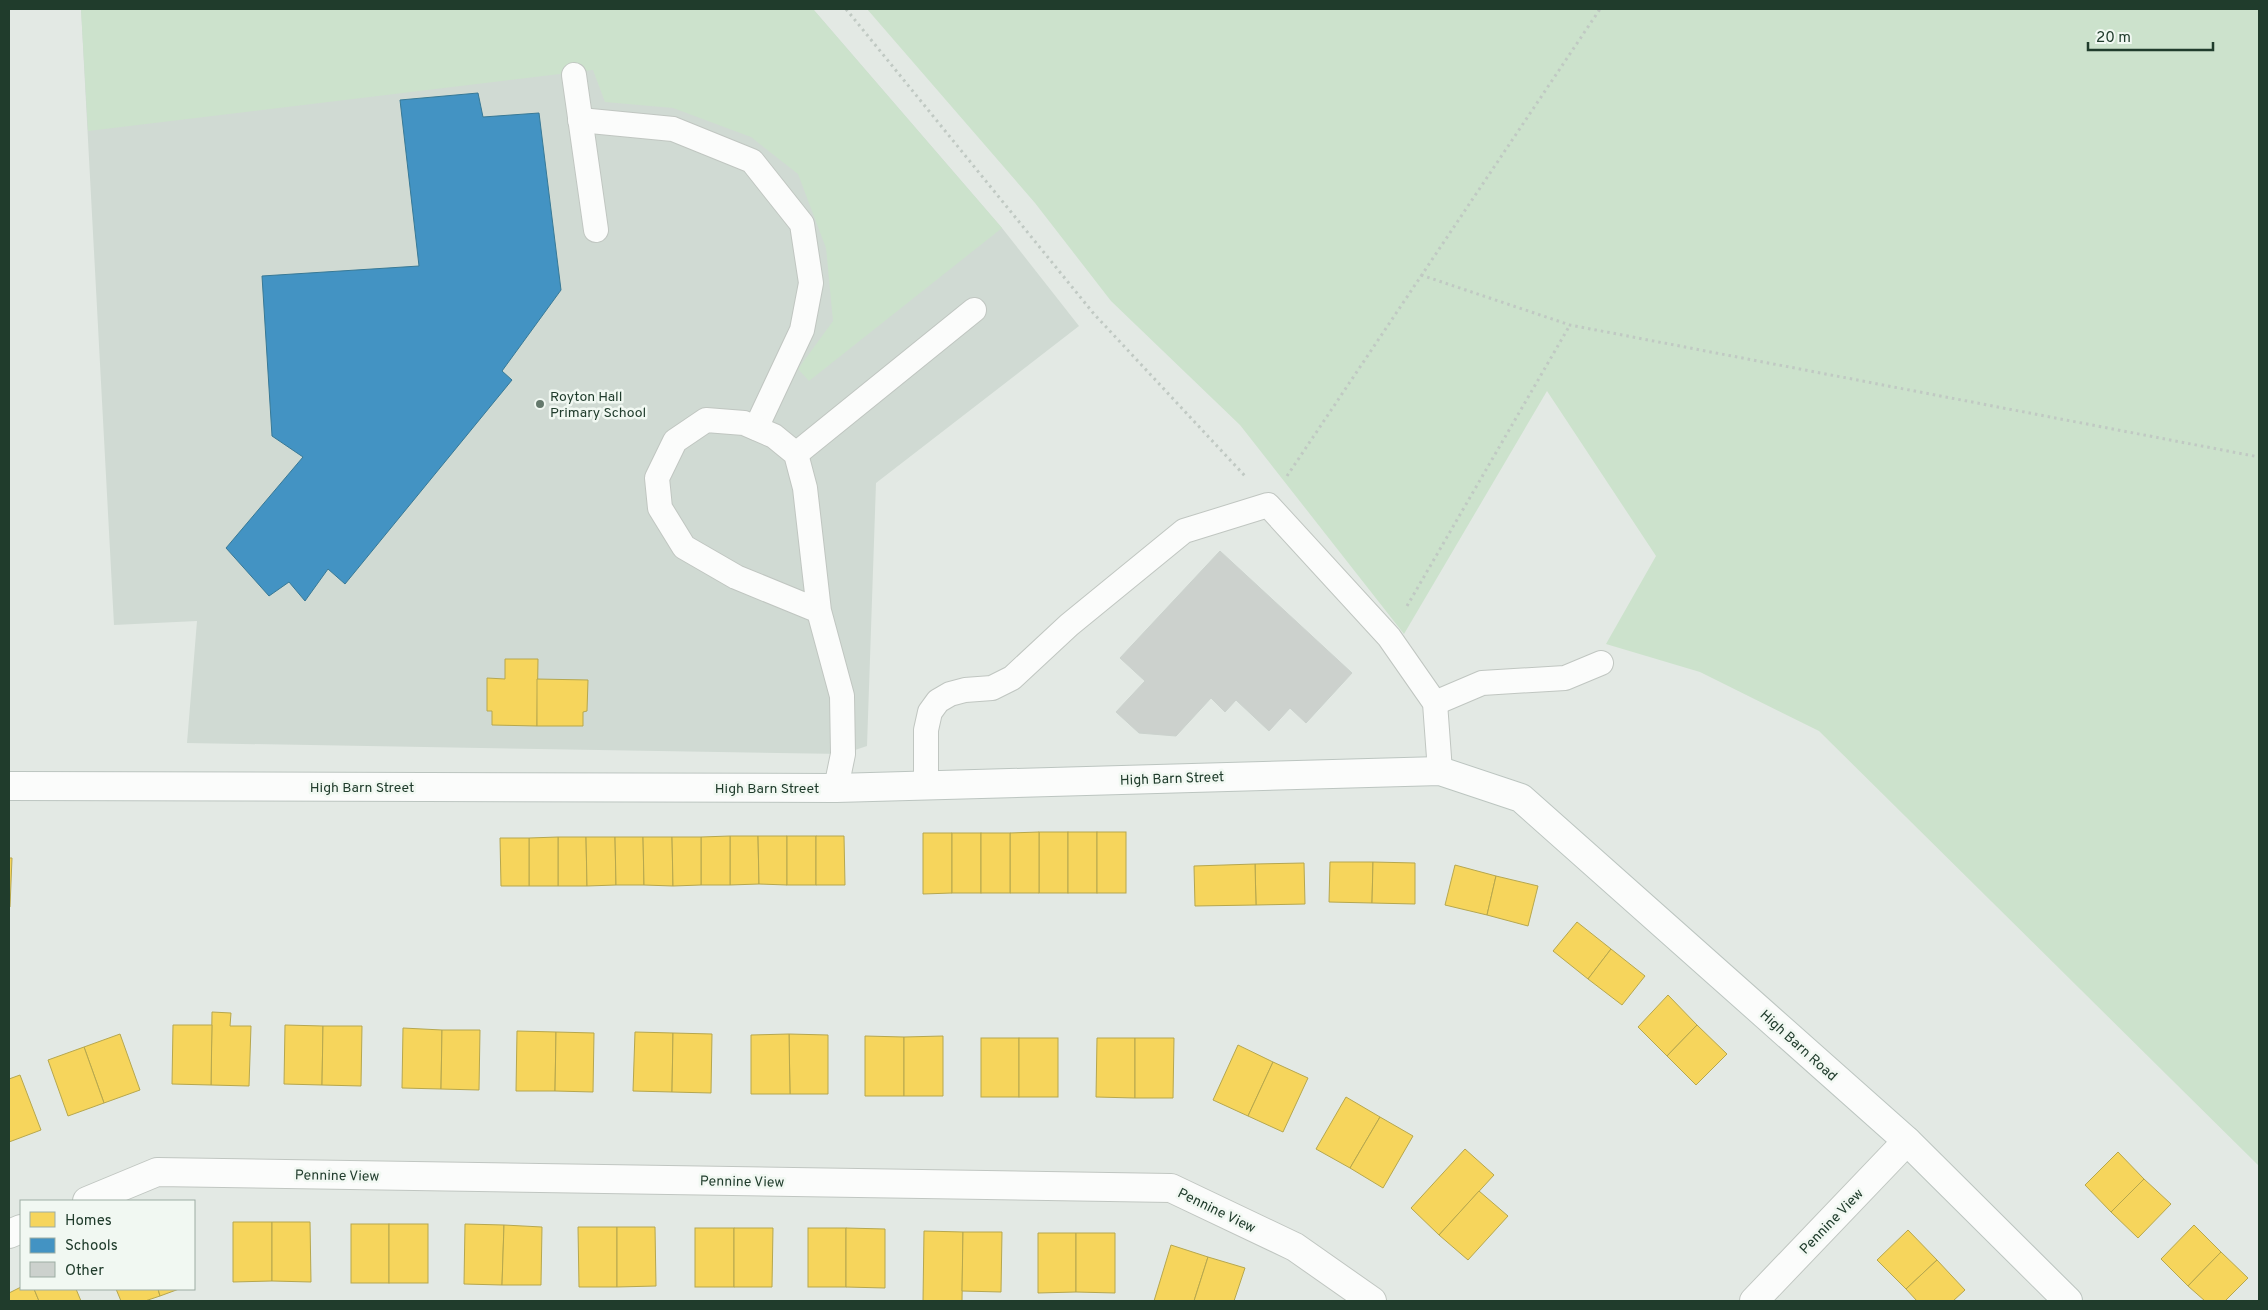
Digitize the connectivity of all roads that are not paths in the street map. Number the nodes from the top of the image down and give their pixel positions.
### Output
1 (574, 75) dead end
2 (580, 120) junction
3 (596, 230) dead end
4 (974, 310) dead end
5 (756, 428) junction
6 (796, 454) junction
7 (819, 611) junction
8 (1601, 663) dead end
9 (1435, 704) junction
10 (1440, 771) junction
11 (9, 786) edge
12 (926, 786) junction
13 (836, 788) junction
14 (1521, 798) joint
15 (1907, 1141) junction
16 (89, 1200) edge
17 (1372, 1301) edge
18 (1754, 1301) edge
19 (2068, 1301) edge

1 - 2 lane
2 - 3 lane
2 - 5 lane
4 - 6 lane
5 - 6 lane
5 - 7 lane
6 - 7 lane
7 - 13 lane
8 - 9 lane
9 - 10 lane
9 - 12 lane
10 - 12 street, High Barn Street
10 - 14 street, High Barn Street
11 - 13 street, High Barn Street
12 - 13 street, High Barn Street
14 - 15 street, High Barn Road
15 - 18 street, Pennine View
15 - 19 street, High Barn Road
16 - 17 street, Pennine View

